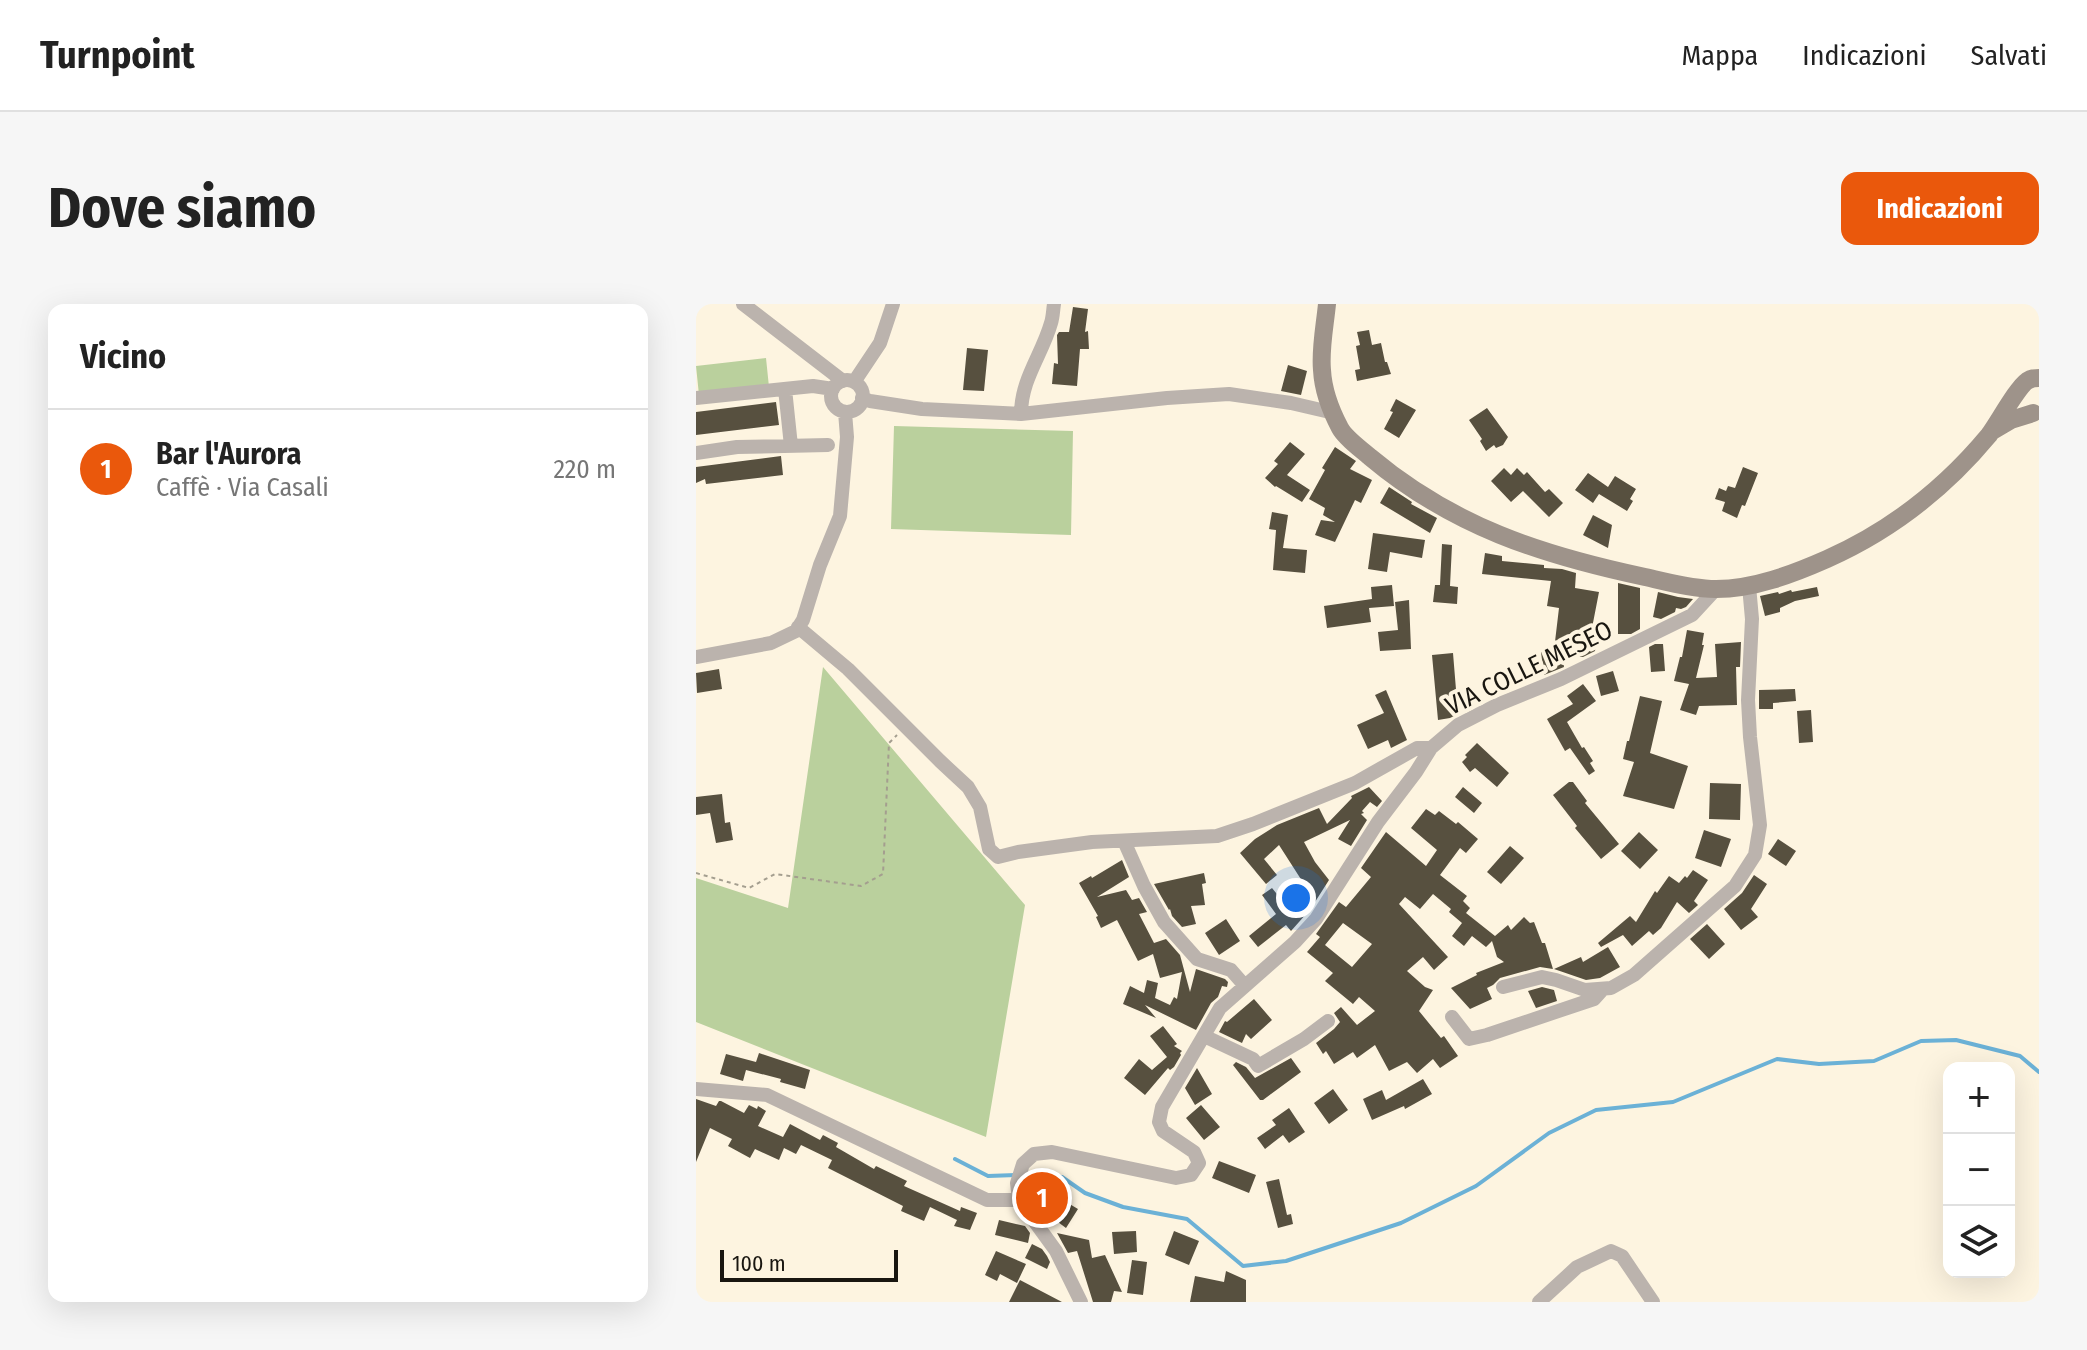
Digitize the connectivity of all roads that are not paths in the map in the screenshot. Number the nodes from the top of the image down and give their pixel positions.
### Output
1 (743, 304) edge
2 (893, 304) edge
3 (1054, 304) edge
4 (1327, 304) edge
5 (2039, 378) edge
6 (843, 384) junction
7 (2021, 388) junction
8 (785, 389) junction
9 (696, 398) edge
10 (862, 398) junction
11 (845, 412) junction
12 (1334, 413) junction
13 (2037, 413) edge
14 (1021, 414) junction
15 (1992, 431) junction
16 (828, 445) dead end
17 (791, 446) junction
18 (696, 453) edge
19 (1749, 586) junction
20 (1716, 589) junction
21 (798, 627) junction
22 (696, 657) edge
23 (1431, 748) junction
24 (1124, 841) junction
25 (1245, 986) junction
26 (1503, 987) dead end
27 (1603, 989) junction
28 (1452, 1017) dead end
29 (1328, 1021) dead end
30 (1204, 1036) junction
31 (696, 1089) edge
32 (1019, 1200) junction
33 (1081, 1302) edge
34 (1539, 1302) edge
35 (1653, 1302) edge

1 - 6 street
2 - 6 street
3 - 14 street
4 - 12 street
5 - 7 street
6 - 8 street
6 - 10 street
6 - 11 street
7 - 13 street
7 - 15 street
8 - 9 street
8 - 17 street
10 - 11 street
10 - 14 street
11 - 21 street
12 - 14 street
12 - 20 street
13 - 15 street
15 - 19 street
16 - 17 street
17 - 18 street
19 - 20 street
19 - 27 street
20 - 23 street, VIA COLLE MESEO
21 - 22 street
21 - 24 street
23 - 24 street
23 - 25 street, VIA COLLE MESEO
24 - 25 street
25 - 30 street, VIA COLLE MESEO
26 - 27 street
27 - 28 street
29 - 30 street
30 - 32 street, VIA COLLE MESEO
31 - 32 street
32 - 33 street
34 - 35 street

